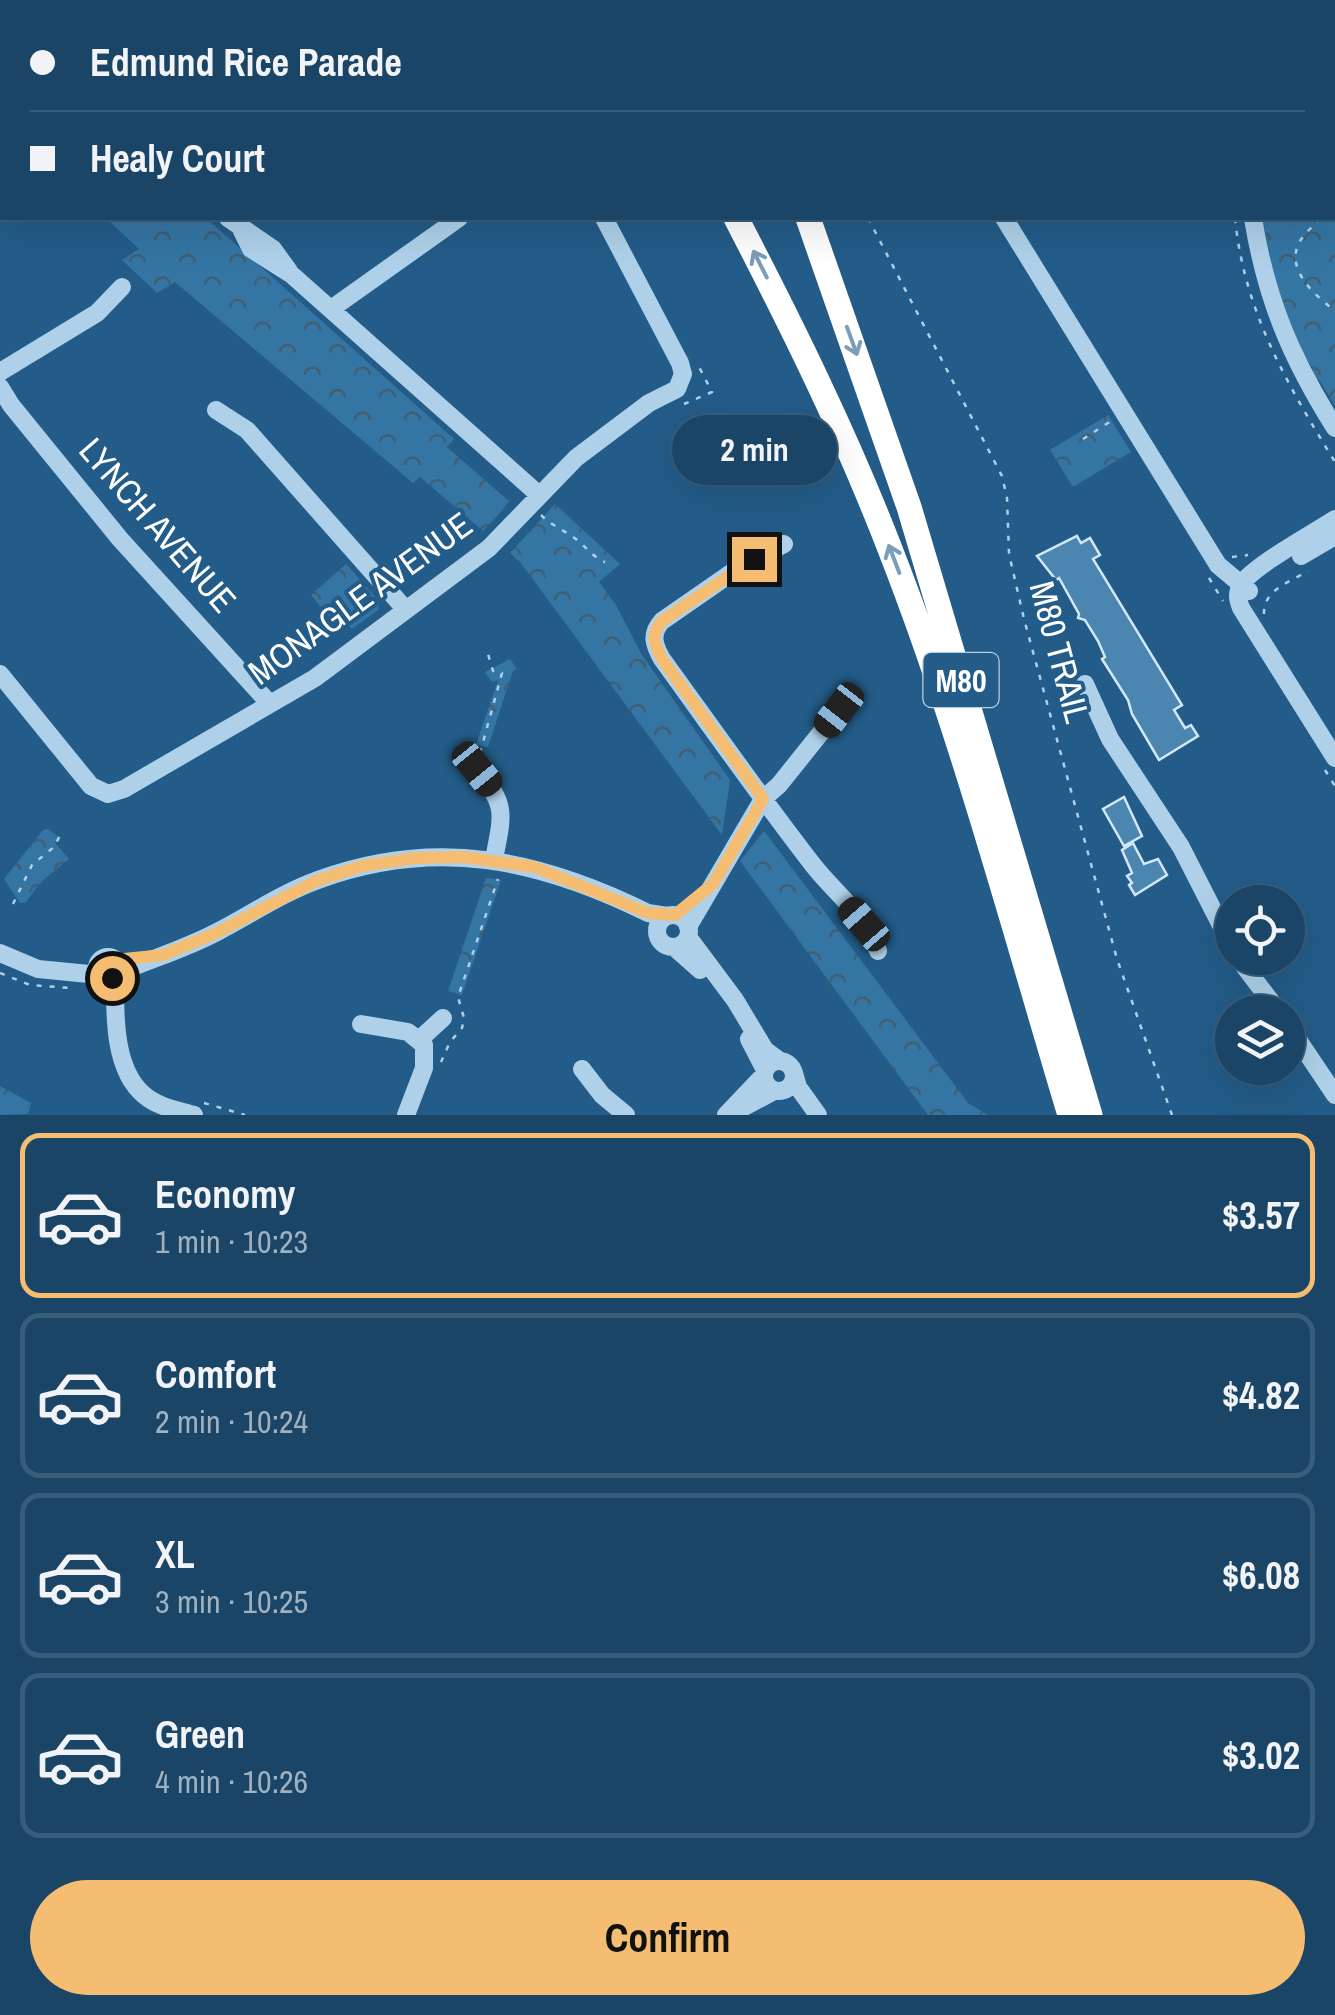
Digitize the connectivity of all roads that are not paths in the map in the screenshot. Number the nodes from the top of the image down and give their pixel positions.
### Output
1 (455, 220) edge
2 (605, 220) edge
3 (737, 220) edge
4 (809, 220) edge
5 (1008, 220) edge
6 (1254, 221) edge
7 (234, 223) edge
8 (122, 288) dead end
9 (331, 310) junction
10 (0, 372) edge
11 (0, 386) edge
12 (216, 410) dead end
13 (1335, 428) edge
14 (538, 494) junction
15 (1335, 520) edge
16 (1335, 536) edge
17 (784, 544) dead end
18 (1245, 588) junction
19 (406, 610) junction
20 (0, 674) edge
21 (1085, 684) dead end
22 (270, 704) junction
23 (839, 710) dead end
24 (1335, 758) edge
25 (477, 769) road end
26 (768, 806) junction
27 (497, 869) junction
28 (1215, 911) edge
29 (675, 929) junction
30 (878, 951) dead end
31 (0, 953) edge
32 (109, 971) junction
33 (1251, 975) edge
34 (1267, 995) edge
35 (443, 1018) dead end
36 (362, 1024) dead end
37 (420, 1038) junction
38 (1305, 1050) edge
39 (583, 1069) dead end
40 (776, 1077) junction
41 (1335, 1095) edge
42 (148, 1108) edge
43 (194, 1115) edge
44 (406, 1115) edge
45 (626, 1115) edge
46 (728, 1115) edge
47 (810, 1115) edge
48 (818, 1115) edge
49 (1070, 1115) edge
50 (1090, 1115) edge

1 - 9 street
2 - 14 street, MONAGLE AVENUE
49 -> 3 highway, M80
4 -> 50 highway, M80
5 - 18 street
6 - 13 street
7 - 9 street
8 - 10 street
9 - 14 street
11 - 22 street, LYNCH AVENUE
12 - 19 street
14 - 19 street, MONAGLE AVENUE
15 - 18 street
16 - 18 street
17 - 26 street
18 - 24 street
19 - 22 street, MONAGLE AVENUE
20 - 22 street, MONAGLE AVENUE
21 - 28 street
23 - 26 street
25 - 27 street
26 - 29 street
26 - 30 street
27 - 29 street
27 - 32 street
29 - 40 street
31 - 32 street
32 - 42 street
33 - 34 street
35 - 37 street
36 - 37 street
37 - 44 street
38 - 41 street
39 - 45 street
40 - 46 street
40 - 47 street
40 - 48 street
42 - 43 street

